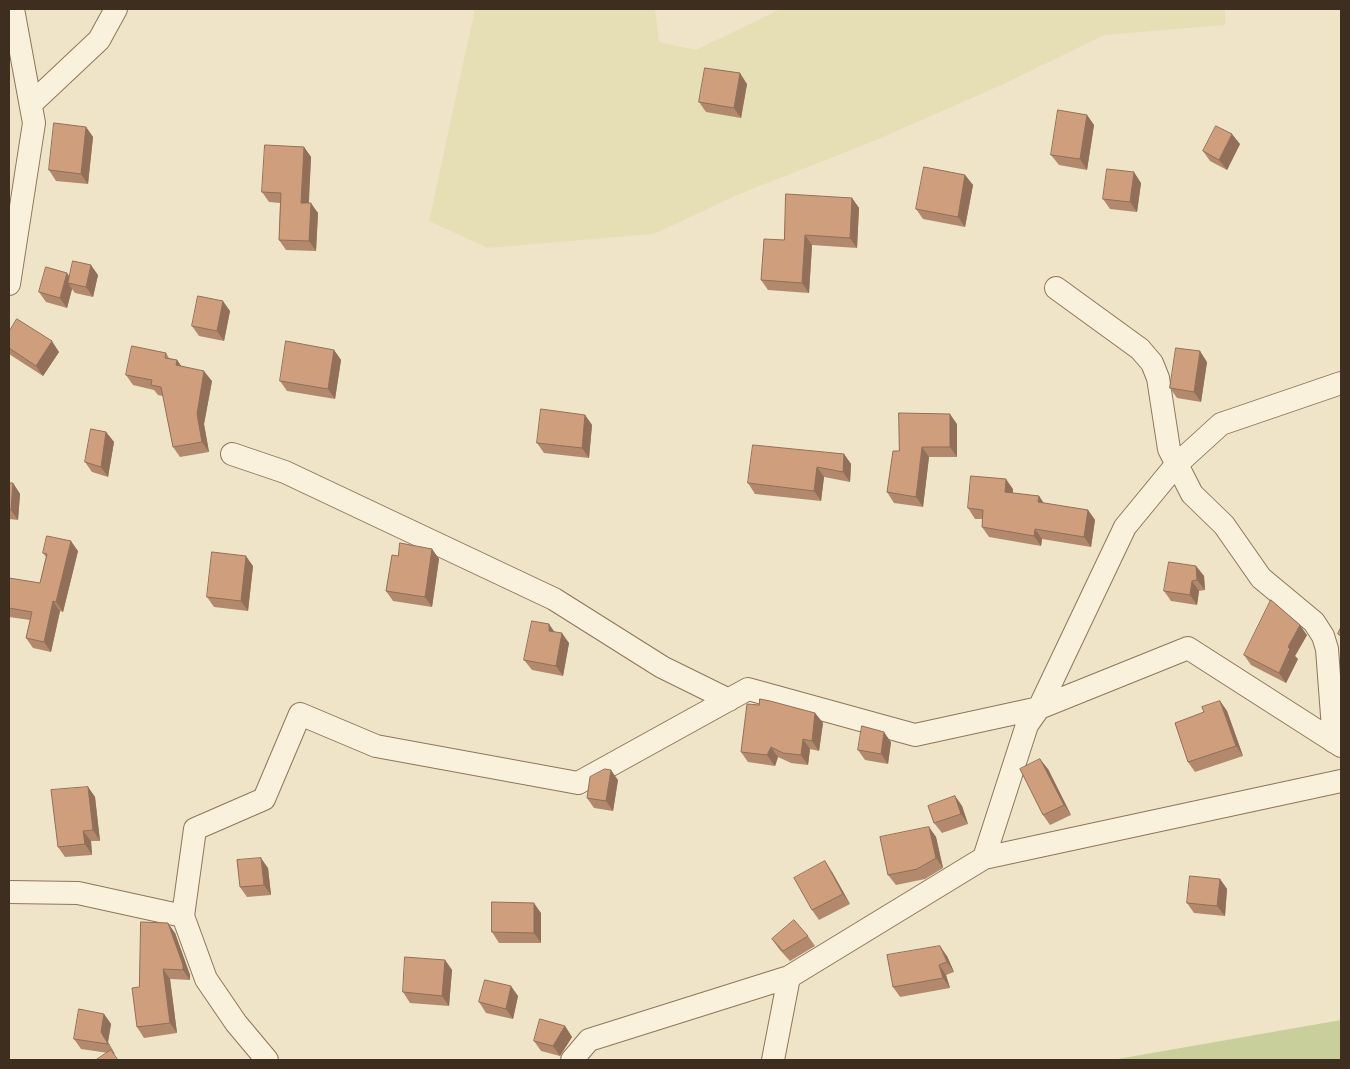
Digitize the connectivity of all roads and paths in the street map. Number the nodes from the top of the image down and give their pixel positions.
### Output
1 (13, 9) edge
2 (116, 9) edge
3 (31, 104) junction
4 (9, 284) edge
5 (1056, 288) dead end
6 (1341, 383) edge
7 (232, 454) dead end
8 (1176, 465) junction
9 (729, 700) junction
10 (1039, 708) junction
11 (1338, 744) edge
12 (1341, 780) edge
13 (984, 858) junction
14 (9, 892) edge
15 (183, 916) junction
16 (789, 977) junction
17 (267, 1060) edge
18 (572, 1060) edge
19 (772, 1060) edge

1 - 3 street
2 - 3 street
3 - 4 street
5 - 8 street
6 - 8 street
7 - 9 street
8 - 10 street
8 - 11 street
9 - 10 street
9 - 15 street
10 - 11 street
10 - 13 street
12 - 13 street
13 - 16 street
14 - 15 street
15 - 17 street
16 - 18 street
16 - 19 street

